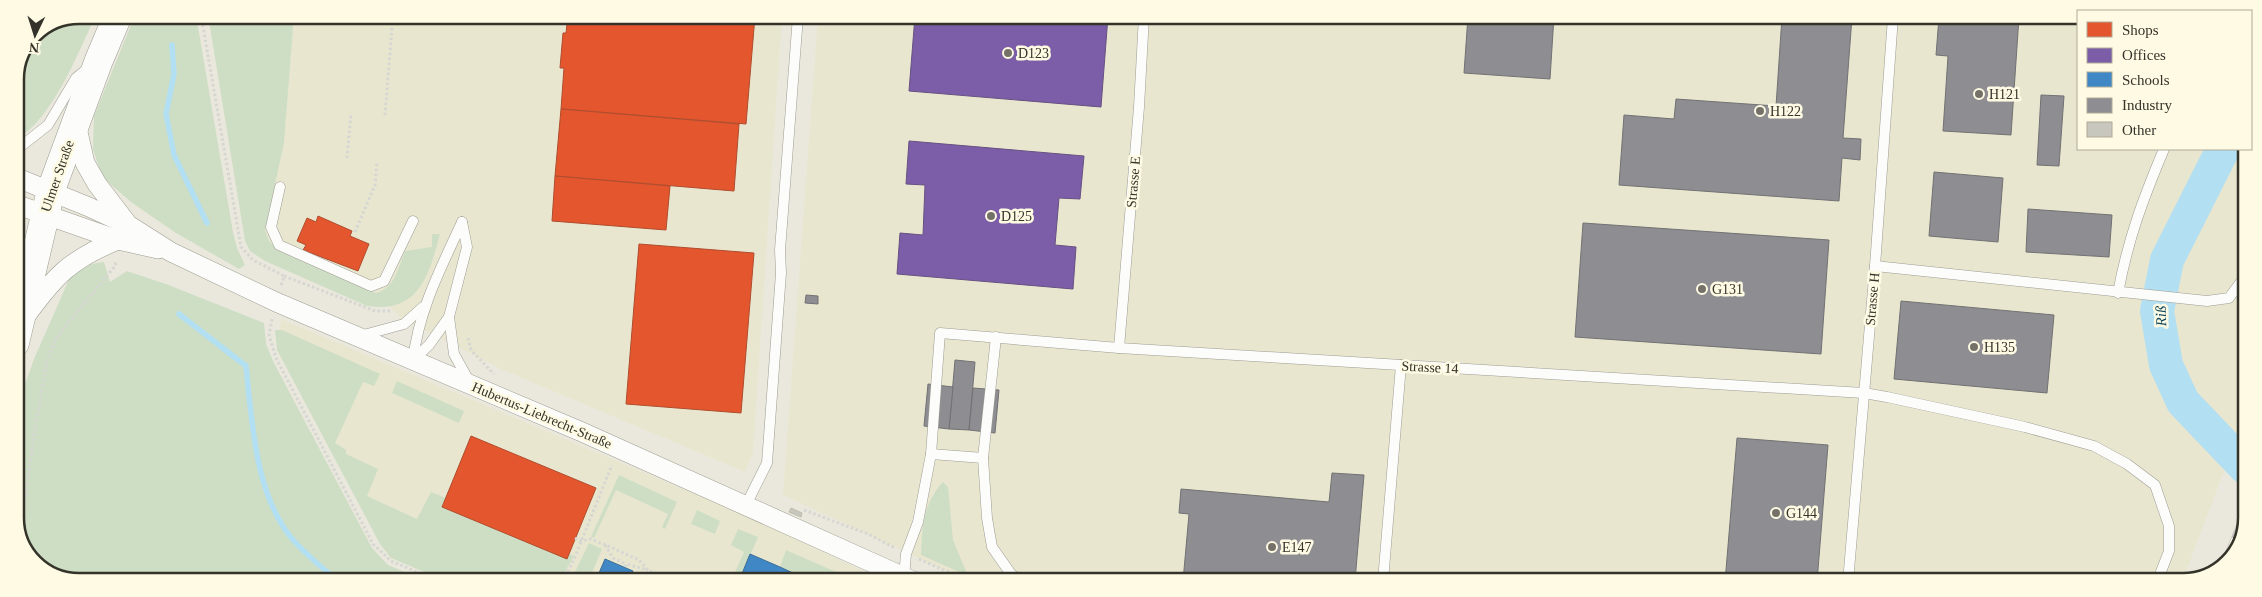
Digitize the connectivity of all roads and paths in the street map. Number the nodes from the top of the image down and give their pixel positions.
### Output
1 (114, 24) edge
2 (203, 24) edge
3 (392, 24) edge
4 (797, 24) edge
5 (1144, 24) edge
6 (1893, 24) edge
7 (99, 60) junction
8 (351, 113) dead end
9 (385, 115) dead end
10 (76, 123) junction
11 (24, 144) edge
12 (2164, 150) edge
13 (347, 158) dead end
14 (377, 160) dead end
15 (24, 184) edge
16 (280, 187) dead end
17 (48, 202) junction
18 (24, 203) edge
19 (413, 221) dead end
20 (355, 232) dead end
21 (124, 233) junction
22 (1876, 266) junction
23 (2238, 286) edge
24 (2118, 293) junction
25 (276, 302) junction
26 (24, 304) edge
27 (423, 306) junction
28 (449, 316) junction
29 (24, 323) edge
30 (359, 336) junction
31 (996, 337) junction
32 (1119, 348) junction
33 (413, 360) junction
34 (1401, 365) junction
35 (471, 385) junction
36 (1864, 393) junction
37 (619, 448) junction
38 (930, 454) junction
39 (983, 458) junction
40 (746, 505) junction
41 (24, 506) edge
42 (797, 507) dead end
43 (575, 538) dead end
44 (581, 541) junction
45 (605, 545) junction
46 (906, 554) junction
47 (648, 570) junction
48 (419, 573) edge
49 (566, 573) edge
50 (655, 573) edge
51 (895, 573) edge
52 (908, 573) edge
53 (950, 573) edge
54 (1011, 573) edge
55 (1384, 573) edge
56 (1849, 573) edge
57 (2160, 573) edge

1 - 7 main road, Ulmer Straße
2 - 25 path
3 - 9 path
4 - 40 lane
5 - 32 lane, Strasse E
6 - 22 lane, Strasse H
7 - 10 main road, Ulmer Straße
7 - 11 lane
8 - 13 path
10 - 17 main road, Ulmer Straße
10 - 21 street
12 - 24 lane
14 - 20 path
15 - 17 street
16 - 19 lane
17 - 18 street
17 - 21 street, Hubertus-Liebrecht-Straße
17 - 21 street, Hubertus-Liebrecht-Straße
17 - 26 main road, Ulmer Straße
21 - 25 street, Hubertus-Liebrecht-Straße
21 - 29 street
21 - 41 path
22 - 24 lane
22 - 36 lane, Strasse H
23 - 24 lane
25 - 30 street, Hubertus-Liebrecht-Straße
25 - 48 path
27 - 28 lane
27 - 30 lane
27 - 33 lane
28 - 33 lane
28 - 35 lane
30 - 33 street, Hubertus-Liebrecht-Straße
31 - 32 lane, Strasse 14
31 - 38 lane, Strasse 14
31 - 39 lane
32 - 34 lane, Strasse 14
33 - 35 street, Hubertus-Liebrecht-Straße
34 - 36 lane, Strasse 14
34 - 55 lane
35 - 37 street, Hubertus-Liebrecht-Straße
36 - 56 lane, Strasse H
36 - 57 lane, Strasse 14
37 - 40 street, Hubertus-Liebrecht-Straße
37 - 44 path
38 - 39 lane
38 - 46 lane
39 - 54 lane
40 - 51 street, Hubertus-Liebrecht-Straße
42 - 46 path
43 - 44 path
44 - 45 path
44 - 49 path
45 - 47 path
45 - 47 path
46 - 52 lane
46 - 53 path
47 - 50 path

